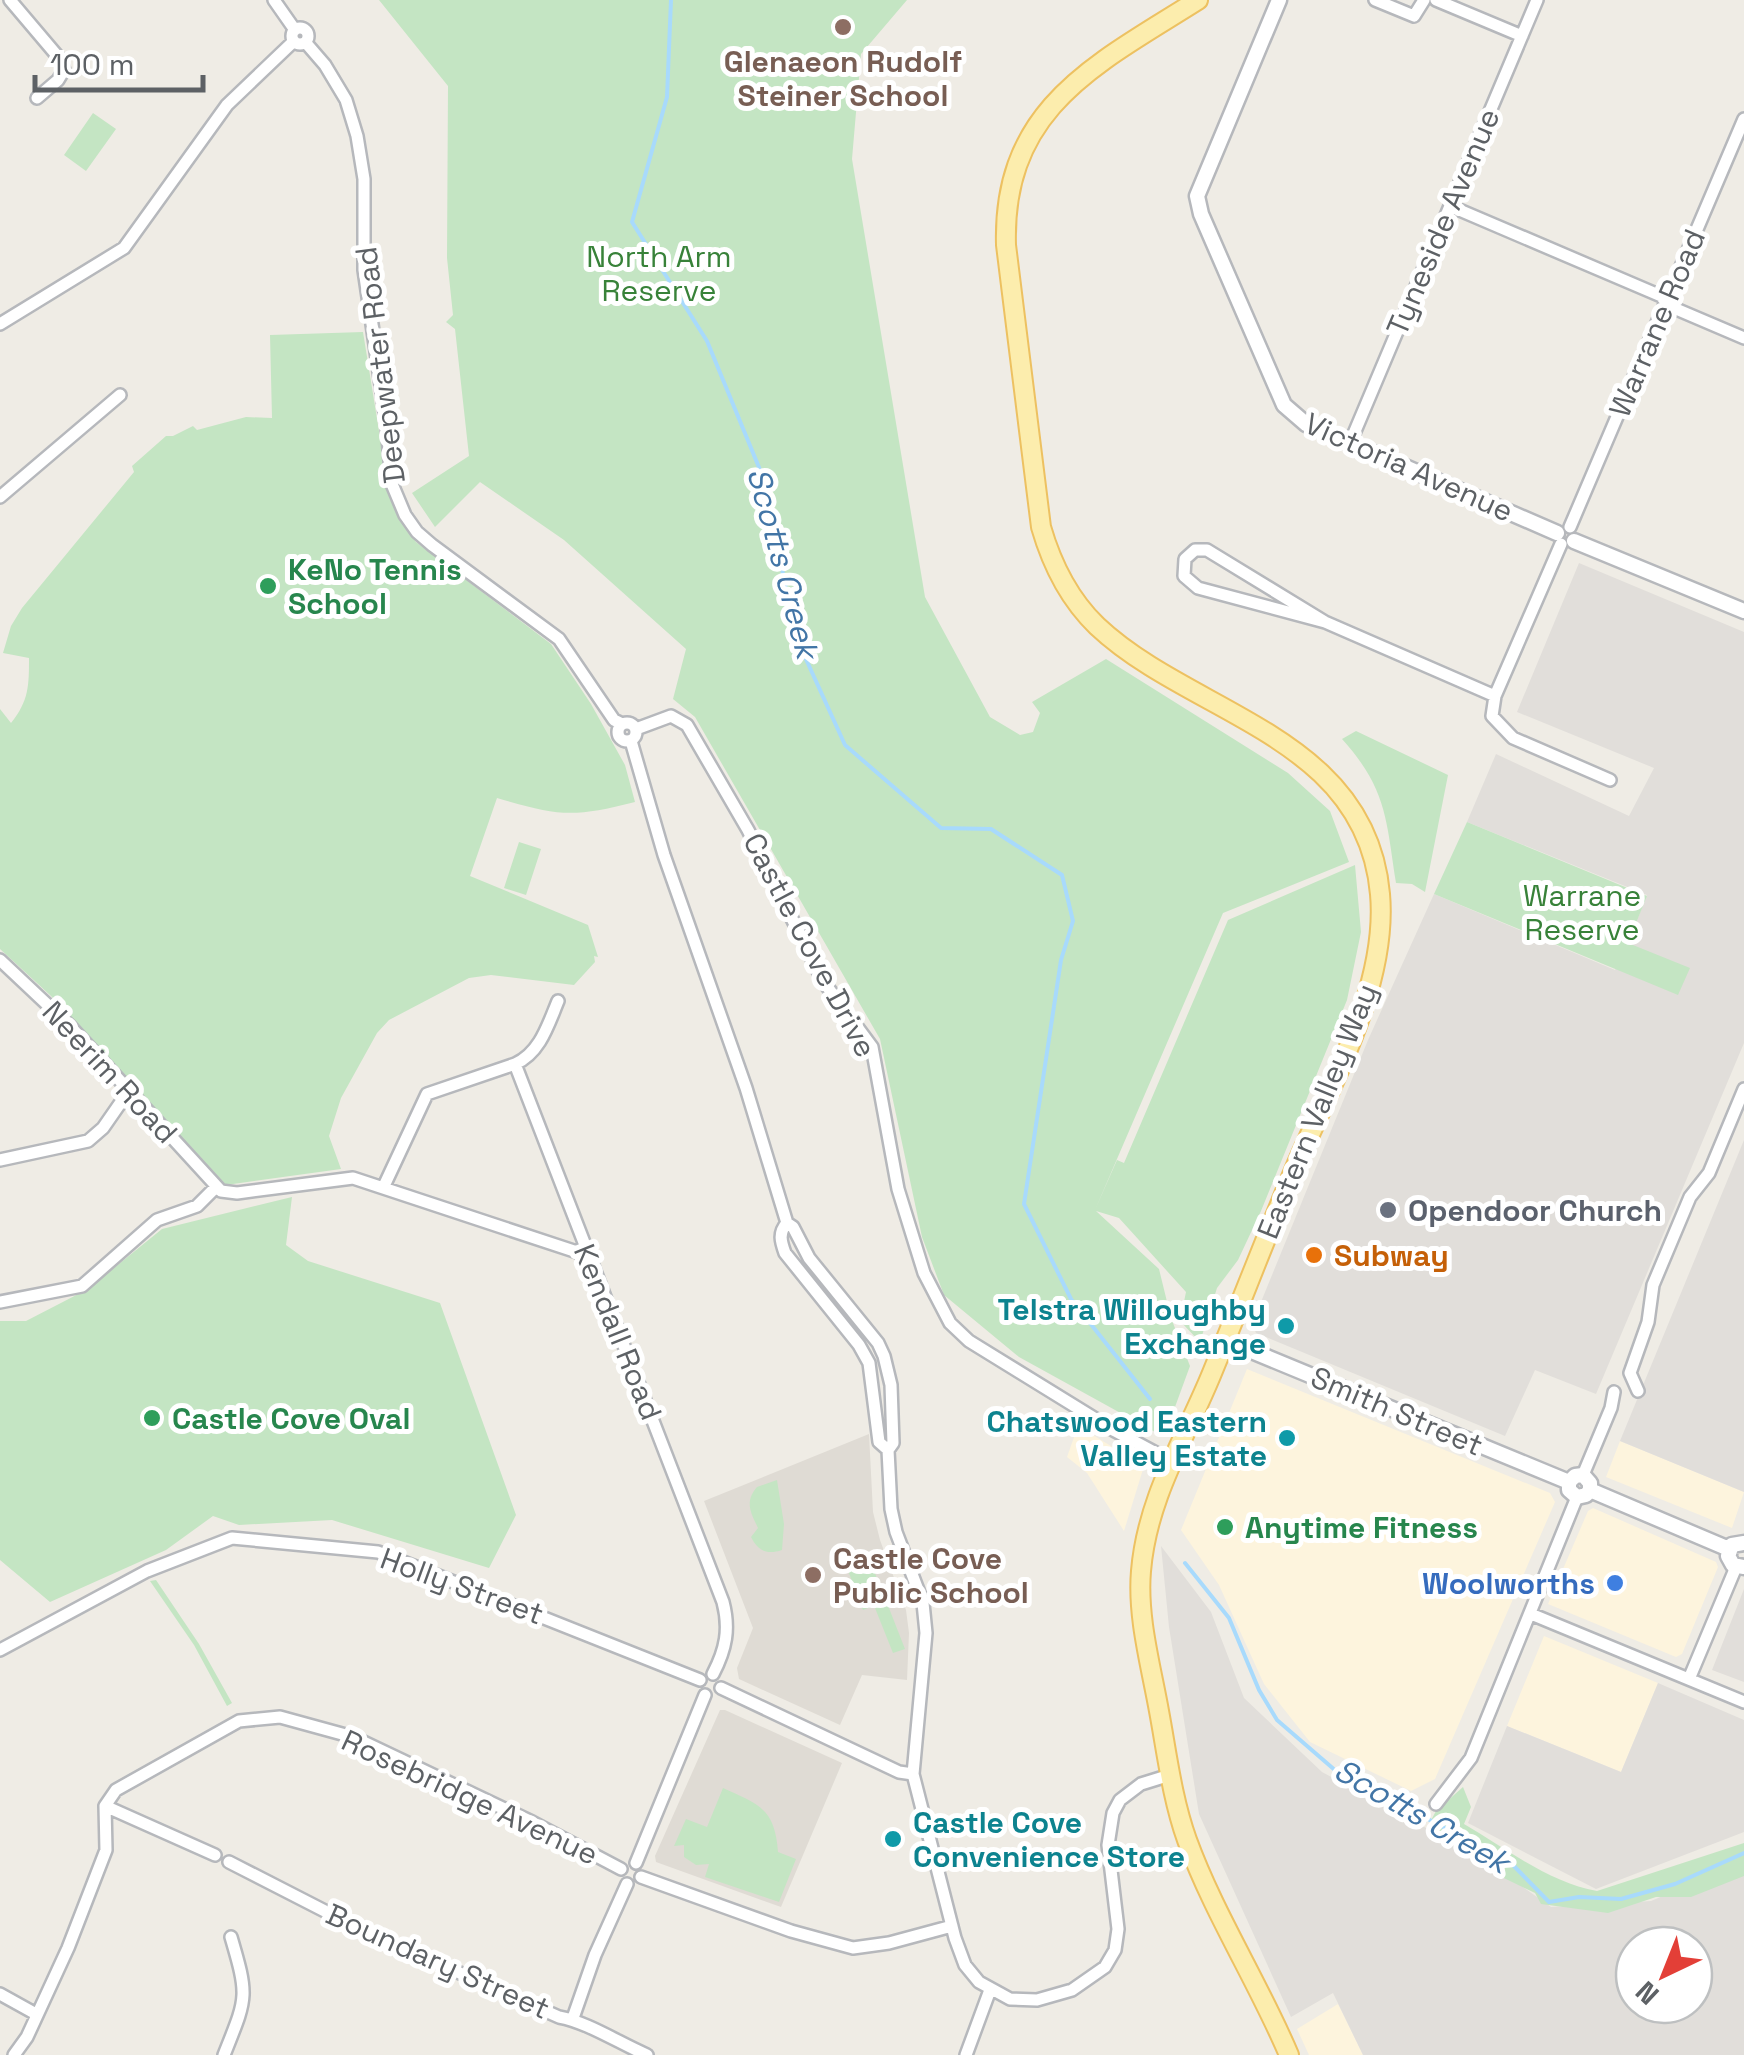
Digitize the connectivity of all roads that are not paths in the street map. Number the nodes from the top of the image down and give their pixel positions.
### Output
1 (10, 0) edge
2 (274, 0) edge
3 (1198, 0) edge
4 (1280, 0) edge
5 (1376, 0) edge
6 (1424, 0) edge
7 (1436, 0) edge
8 (1537, 0) edge
9 (1522, 36) junction
10 (298, 38) junction
11 (36, 98) dead end
12 (1742, 126) edge
13 (1450, 206) junction
14 (1666, 302) junction
15 (0, 324) edge
16 (1744, 338) edge
17 (120, 395) dead end
18 (1350, 443) junction
19 (0, 497) edge
20 (1565, 536) junction
21 (1744, 611) edge
22 (1325, 622) junction
23 (1496, 696) junction
24 (633, 735) junction
25 (1610, 780) dead end
26 (2, 966) edge
27 (558, 1001) dead end
28 (514, 1064) junction
29 (1744, 1090) edge
30 (128, 1092) junction
31 (0, 1160) edge
32 (384, 1186) junction
33 (216, 1187) junction
34 (787, 1222) junction
35 (591, 1264) junction
36 (0, 1302) edge
37 (1225, 1340) junction
38 (1638, 1391) dead end
39 (1614, 1392) dead end
40 (888, 1450) junction
41 (1171, 1461) junction
42 (1576, 1479) junction
43 (1584, 1494) junction
44 (1737, 1546) edge
45 (1740, 1567) edge
46 (1531, 1614) junction
47 (0, 1650) edge
48 (713, 1674) junction
49 (1689, 1679) junction
50 (700, 1680) junction
51 (720, 1688) junction
52 (705, 1695) junction
53 (1744, 1702) edge
54 (913, 1774) junction
55 (1170, 1776) junction
56 (1436, 1804) dead end
57 (105, 1806) junction
58 (215, 1855) dead end
59 (229, 1862) dead end
60 (636, 1864) junction
61 (621, 1869) junction
62 (642, 1876) junction
63 (627, 1884) junction
64 (952, 1926) junction
65 (231, 1937) dead end
66 (990, 1990) junction
67 (0, 1994) edge
68 (36, 2014) junction
69 (573, 2018) junction
70 (627, 2046) junction
71 (14, 2055) edge
72 (224, 2055) edge
73 (615, 2055) edge
74 (648, 2055) edge
75 (966, 2055) edge
76 (1290, 2055) edge

1 - 11 street
2 - 10 street, Deepwater Road
3 - 37 main road, Eastern Valley Way
4 - 18 street, Victoria Avenue
5 - 6 street
7 - 9 street
8 - 9 street, Tyneside Avenue
9 - 13 street, Tyneside Avenue
10 - 15 street
10 - 24 street, Deepwater Road
12 - 14 street, Warrane Road
13 - 14 street
13 - 18 street, Tyneside Avenue
14 - 16 street
14 - 20 street, Warrane Road
17 - 19 street
18 - 20 street, Victoria Avenue
20 - 21 street, Victoria Avenue
20 - 23 street, Warrane Road
22 - 22 street
22 - 23 street
23 - 25 street, Warrane Road
24 - 34 street
24 - 41 street, Castle Cove Drive
26 - 30 street, Neerim Road
27 - 28 street
28 - 32 street
28 - 35 street, Kendall Road
29 - 38 street
30 - 31 street
30 - 33 street, Neerim Road
32 - 33 street
32 - 35 street
33 - 36 street
34 - 40 street
34 - 40 street
35 - 48 street, Kendall Road
37 - 41 main road, Eastern Valley Way
37 - 42 street, Smith Street
39 - 42 street
40 - 54 street
41 - 55 main road, Eastern Valley Way
42 - 43 street
43 - 44 street
43 - 46 street
44 - 45 street
45 - 49 street
46 - 49 street
46 - 56 street
47 - 50 street, Holly Street
48 - 50 street
48 - 51 street
49 - 53 street
50 - 52 street
51 - 52 street
51 - 54 street
52 - 60 street
54 - 64 street
55 - 66 street
55 - 76 main road, Eastern Valley Way
57 - 58 street
57 - 61 street, Rosebridge Avenue
57 - 68 street
59 - 69 street, Boundary Street
60 - 61 street
60 - 62 street
61 - 63 street
62 - 63 street
62 - 64 street
63 - 69 street
64 - 66 street
65 - 72 street
66 - 75 street
67 - 68 street
68 - 71 street
69 - 70 street, Boundary Street
70 - 73 street
70 - 74 street, Boundary Street

